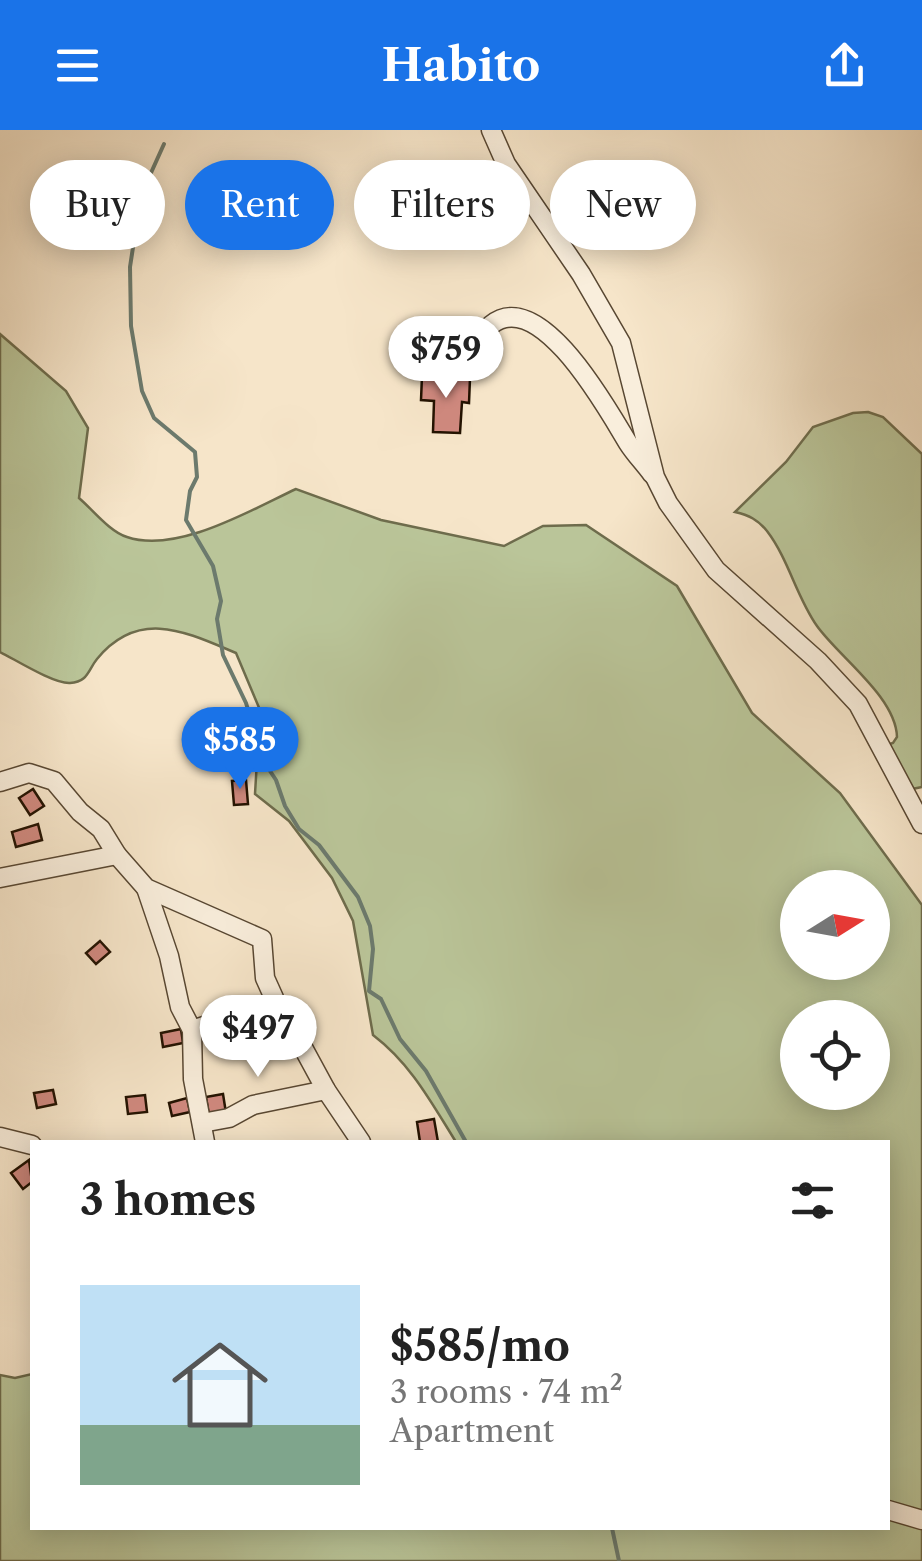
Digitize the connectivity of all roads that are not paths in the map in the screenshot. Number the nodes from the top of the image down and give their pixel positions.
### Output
1 (490, 130) edge
2 (471, 367) dead end
3 (655, 477) junction
4 (0, 782) edge
5 (922, 824) edge
6 (117, 854) junction
7 (0, 878) edge
8 (146, 888) junction
9 (276, 1020) junction
10 (192, 1030) junction
11 (326, 1090) junction
12 (202, 1123) junction
13 (0, 1137) edge
14 (205, 1140) edge
15 (360, 1140) edge
16 (30, 1144) edge
17 (890, 1511) edge
18 (922, 1520) edge

1 - 3 street
2 - 3 street
3 - 5 street
4 - 6 street
6 - 7 street
6 - 8 street
8 - 9 street
8 - 10 street
9 - 10 street
9 - 11 street
10 - 12 street
11 - 12 street
11 - 15 street
12 - 14 street
13 - 16 street
17 - 18 street

